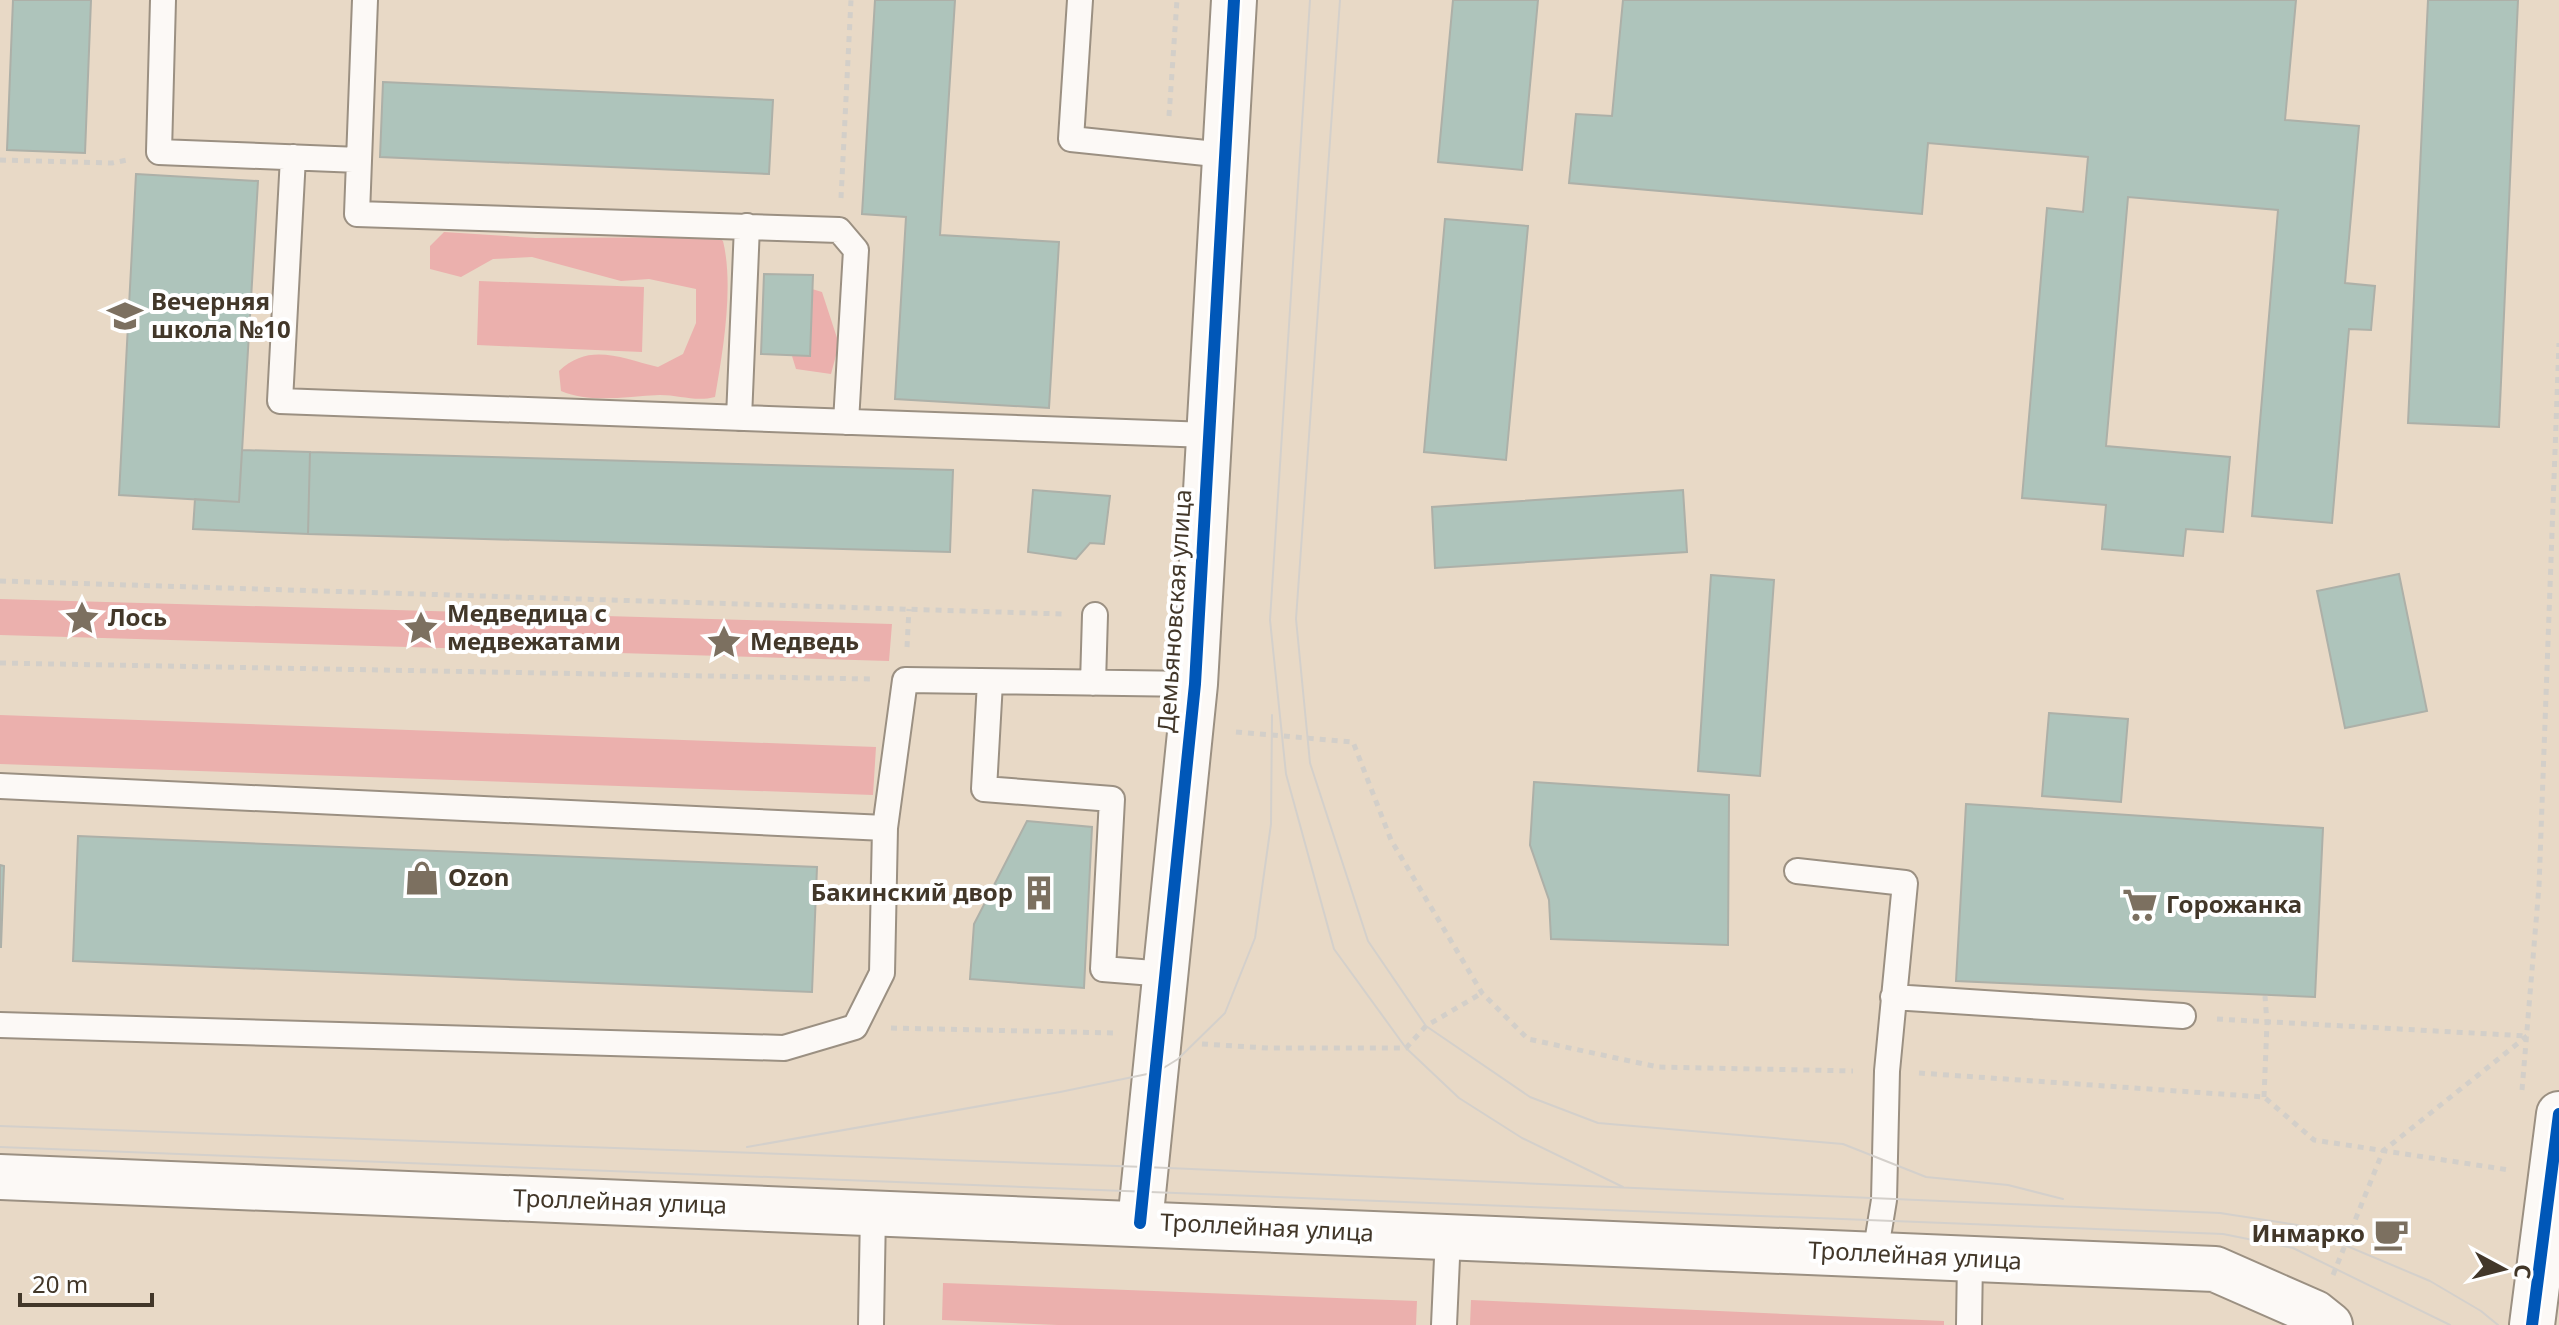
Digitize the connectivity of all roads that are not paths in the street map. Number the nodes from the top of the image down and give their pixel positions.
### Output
1 (163, 0) edge
2 (365, 0) edge
3 (1080, 0) edge
4 (1234, 0) edge
5 (1225, 155) junction
6 (293, 157) junction
7 (359, 160) junction
8 (747, 226) junction
9 (739, 418) junction
10 (846, 422) junction
11 (1208, 435) junction
12 (1095, 615) road end
13 (990, 682) junction
14 (1093, 683) junction
15 (1195, 684) junction
16 (0, 786) edge
17 (885, 828) junction
18 (1797, 871) dead end
19 (1166, 974) junction
20 (1893, 997) junction
21 (2183, 1016) road end
22 (0, 1025) edge
23 (2540, 1105) edge
24 (0, 1177) edge
25 (873, 1212) junction
26 (1140, 1223) junction
27 (1448, 1236) junction
28 (1875, 1255) junction
29 (1970, 1259) junction
30 (2322, 1319) edge
31 (871, 1325) edge
32 (1444, 1325) edge
33 (1969, 1325) edge
34 (2532, 1325) edge

1 - 6 lane
2 - 7 lane
3 - 5 lane
4 - 5 main road, Демьяновская улица
5 - 11 main road, Демьяновская улица
6 - 7 lane
6 - 9 lane
7 - 8 lane
8 - 9 lane
8 - 10 lane
9 - 10 lane
10 - 11 lane
11 - 15 main road, Демьяновская улица
12 - 14 lane
13 - 14 lane
13 - 17 lane
13 - 19 lane
14 - 15 lane
15 - 19 main road, Демьяновская улица
16 - 17 lane
17 - 22 lane
18 - 20 lane
19 - 26 main road, Демьяновская улица
20 - 21 lane
20 - 28 lane
23 - 34 main road
24 - 25 main road, Троллейная улица
25 - 26 main road, Троллейная улица
25 - 31 lane
26 - 27 main road, Троллейная улица
27 - 28 main road, Троллейная улица
27 - 32 lane
28 - 29 main road, Троллейная улица
29 - 30 main road, Троллейная улица
29 - 33 lane

